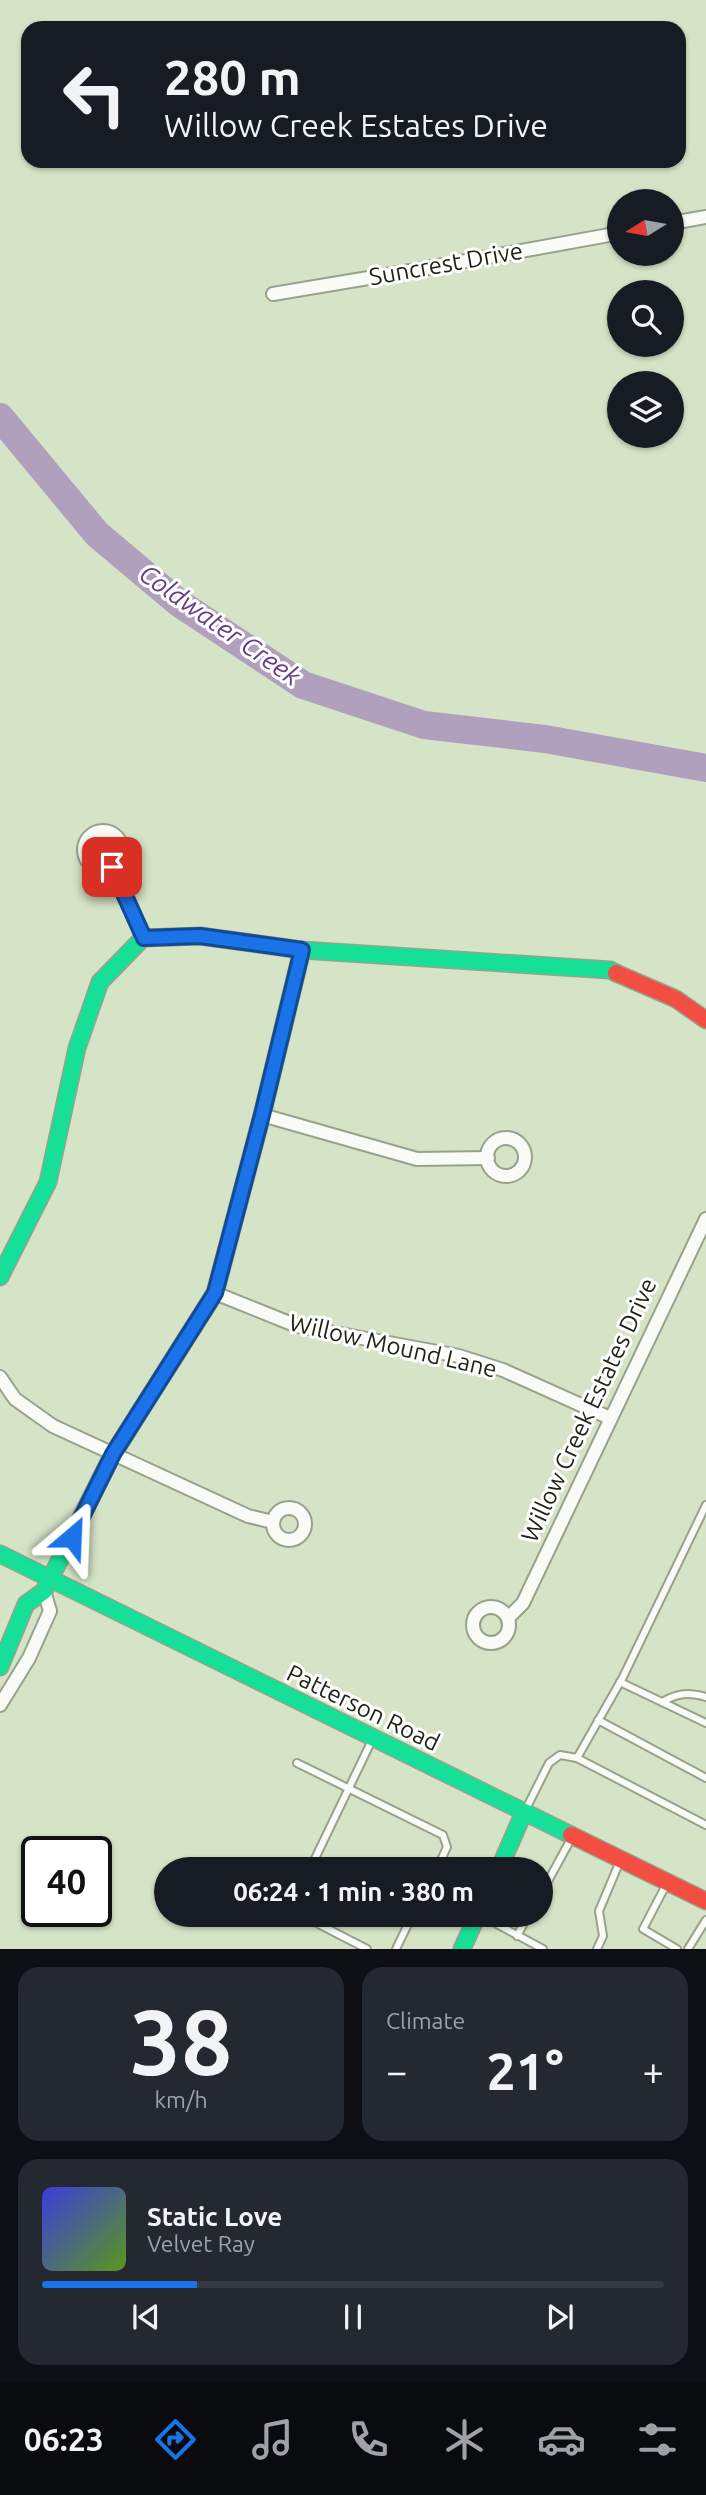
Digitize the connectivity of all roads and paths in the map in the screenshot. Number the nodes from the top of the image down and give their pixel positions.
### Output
1 (706, 217) edge
2 (684, 221) edge
3 (607, 235) edge
4 (273, 294) dead end
5 (112, 867) dead end
6 (144, 938) junction
7 (302, 950) junction
8 (706, 1020) edge
9 (262, 1115) junction
10 (488, 1158) dead end
11 (706, 1219) edge
12 (0, 1277) edge
13 (215, 1293) junction
14 (0, 1377) edge
15 (610, 1418) junction
16 (113, 1454) junction
17 (706, 1505) edge
18 (273, 1522) dead end
19 (0, 1554) edge
20 (48, 1585) junction
21 (508, 1618) dead end
22 (0, 1667) edge
23 (620, 1682) junction
24 (706, 1697) edge
25 (662, 1702) junction
26 (0, 1705) edge
27 (598, 1720) junction
28 (706, 1723) edge
29 (373, 1738) junction
30 (577, 1758) junction
31 (298, 1763) dead end
32 (706, 1778) edge
33 (349, 1788) junction
34 (524, 1812) junction
35 (706, 1825) edge
36 (573, 1836) junction
37 (316, 1857) edge
38 (442, 1857) edge
39 (504, 1857) edge
40 (621, 1860) junction
41 (553, 1872) edge
42 (667, 1882) junction
43 (706, 1901) edge
44 (706, 1920) edge
45 (324, 1927) edge
46 (407, 1927) edge
47 (472, 1927) edge
48 (501, 1927) edge
49 (522, 1927) edge
50 (517, 1936) junction
51 (367, 1949) edge
52 (396, 1949) edge
53 (462, 1949) edge
54 (543, 1949) edge
55 (597, 1949) edge
56 (677, 1949) edge
57 (688, 1949) edge

1 - 2 street
3 - 4 street, Suncrest Drive
5 - 6 street
6 - 7 street
6 - 12 street
7 - 8 street
7 - 9 street
9 - 10 street
9 - 13 street
11 - 15 street, Willow Creek Estates Drive
13 - 15 street, Willow Mound Lane
13 - 16 street
14 - 16 street
15 - 21 street, Willow Creek Estates Drive
16 - 18 street
16 - 20 street
17 - 23 lane
19 - 20 street, Patterson Road
20 - 22 street
20 - 26 street
20 - 29 street, Patterson Road
23 - 25 lane
23 - 27 lane
24 - 25 lane
25 - 28 lane
27 - 30 lane
27 - 32 lane
29 - 33 lane
29 - 34 street, Patterson Road
30 - 34 lane
30 - 35 lane
31 - 33 lane
33 - 37 lane
33 - 38 lane
34 - 36 street, Patterson Road
34 - 39 street
36 - 40 street, Patterson Road
36 - 41 lane
40 - 42 street, Patterson Road
40 - 55 lane
42 - 43 street, Patterson Road
42 - 56 lane
44 - 57 lane
45 - 51 lane
46 - 52 lane
47 - 53 street
48 - 50 lane
49 - 50 lane
50 - 54 lane

